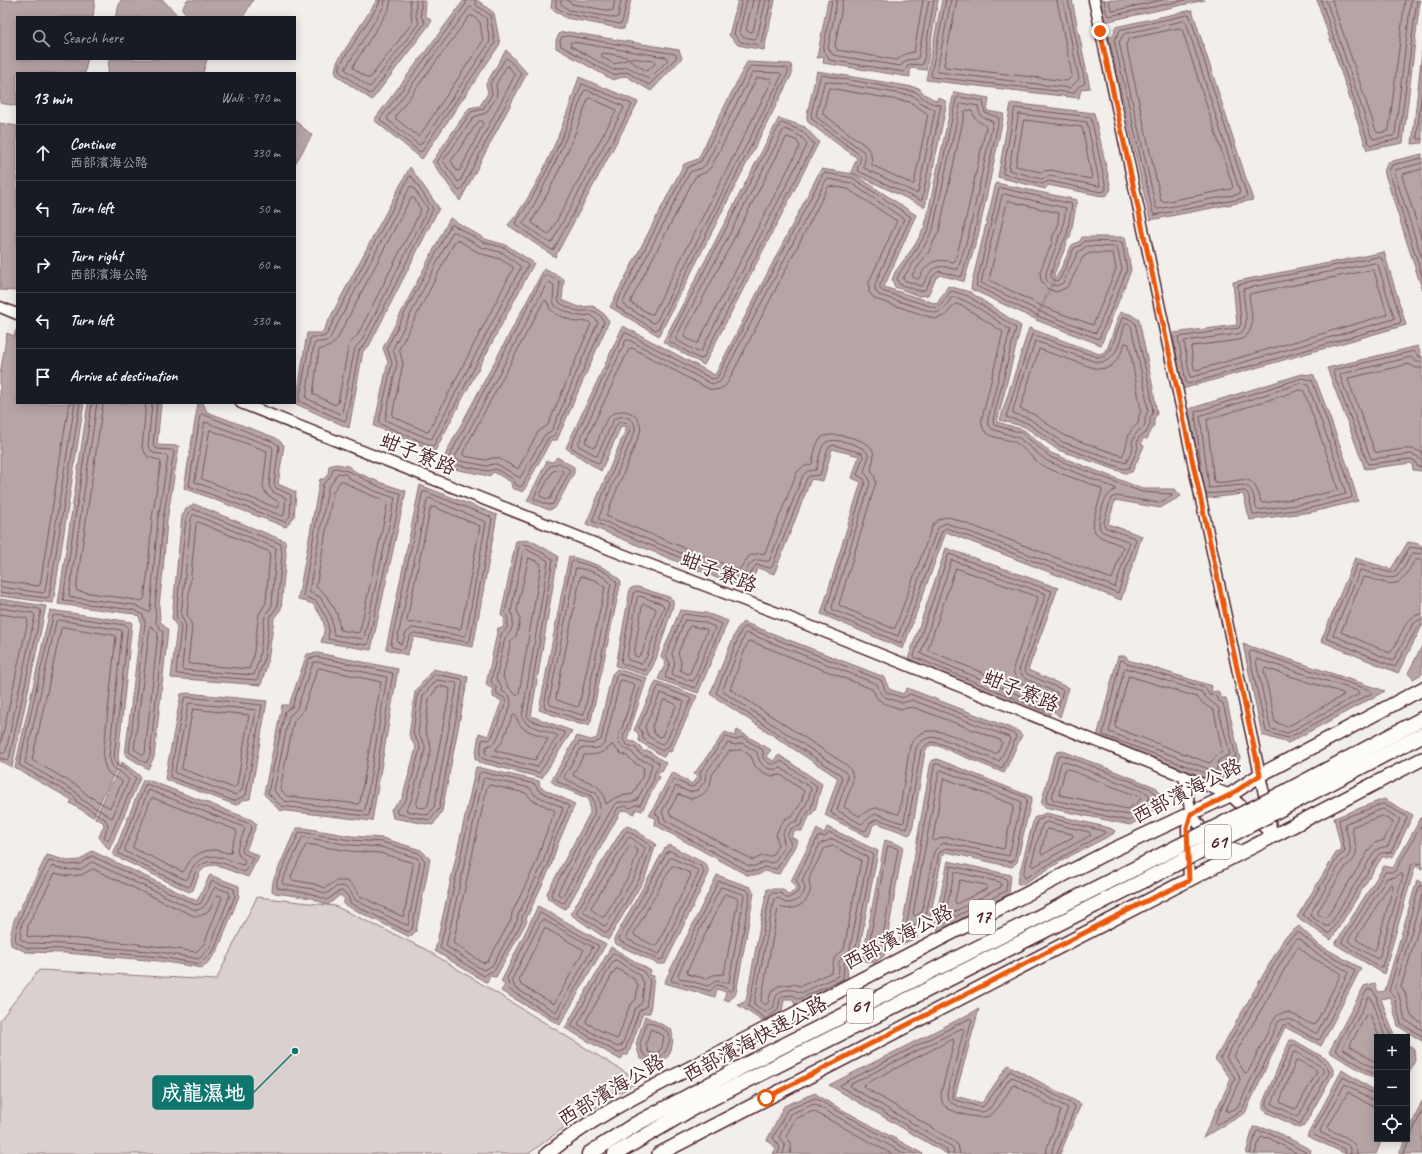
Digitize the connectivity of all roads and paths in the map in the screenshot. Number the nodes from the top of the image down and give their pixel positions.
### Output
1 (1094, 0) edge
2 (0, 307) edge
3 (16, 314) edge
4 (243, 404) edge
5 (1422, 688) edge
6 (1422, 719) edge
7 (1422, 735) edge
8 (1422, 759) edge
9 (1260, 775) junction
10 (1184, 776) junction
11 (1230, 795) junction
12 (1291, 796) junction
13 (1191, 814) junction
14 (1273, 836) junction
15 (1241, 852) junction
16 (1189, 881) junction
17 (547, 1154) edge
18 (589, 1154) edge
19 (615, 1154) edge
20 (659, 1154) edge

1 - 9 street
2 - 3 street
4 - 10 street, 蚶子寮路
5 - 9 main road, 西部濱海公路 / 17
6 - 12 highway, 61
7 - 12 highway, 61
8 - 14 main road
9 - 11 main road, 西部濱海公路 / 17
9 - 14 street
10 - 11 street, 蚶子寮路
10 - 13 street
11 - 13 main road, 西部濱海公路 / 17
11 - 14 street
12 - 18 highway, 西部濱海快速公路 / 61, bridge
12 - 19 highway, 西部濱海快速公路 / 61, bridge
13 - 15 street
13 - 16 street
13 - 17 main road, 西部濱海公路 / 17
14 - 15 main road
15 - 16 main road
16 - 20 main road

